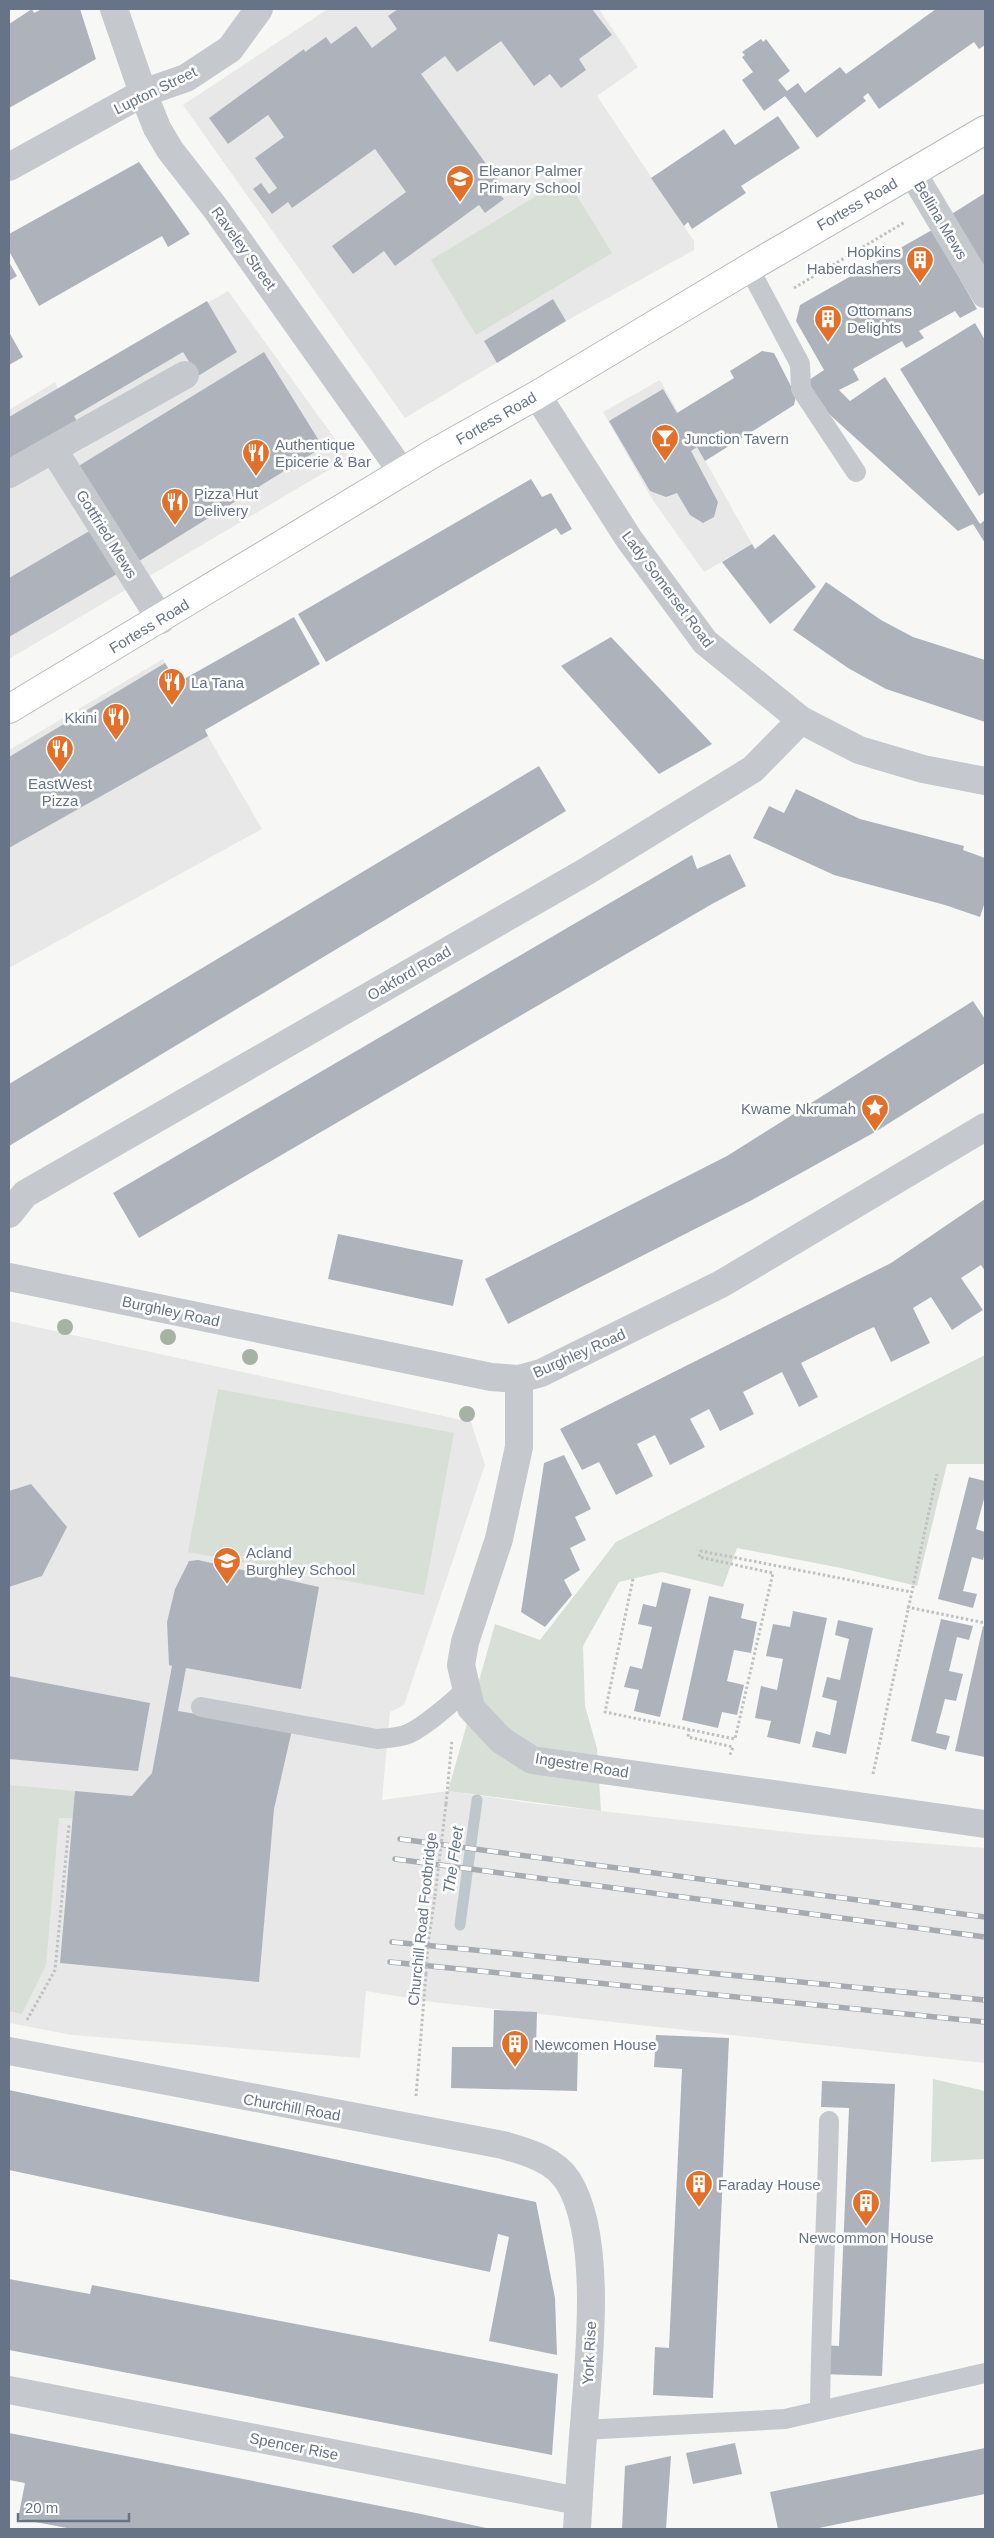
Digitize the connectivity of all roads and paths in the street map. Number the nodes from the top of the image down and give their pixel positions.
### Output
1 (114, 9) edge
2 (259, 9) edge
3 (143, 93) junction
4 (985, 130) edge
5 (9, 167) edge
6 (912, 172) junction
7 (911, 219) dead end
8 (749, 268) junction
9 (985, 294) edge
10 (768, 304) junction
11 (185, 375) dead end
12 (537, 396) junction
13 (53, 449) junction
14 (402, 472) junction
15 (856, 472) dead end
16 (9, 474) edge
17 (161, 620) junction
18 (9, 709) edge
19 (801, 720) junction
20 (985, 781) edge
21 (985, 1127) edge
22 (9, 1214) edge
23 (9, 1278) edge
24 (519, 1379) junction
25 (937, 1474) dead end
26 (632, 1579) dead end
27 (910, 1592) junction
28 (908, 1607) junction
29 (985, 1623) edge
30 (460, 1695) junction
31 (201, 1707) dead end
32 (690, 1729) junction
33 (733, 1747) dead end
34 (877, 1758) dead end
35 (985, 1824) edge
36 (69, 1825) dead end
37 (9, 2051) edge
38 (830, 2120) dead end
39 (413, 2129) junction
40 (567, 2180) joint
41 (985, 2373) edge
42 (9, 2390) edge
43 (820, 2411) junction
44 (584, 2430) junction
45 (578, 2502) junction
46 (577, 2529) edge

1 - 3 street, Raveley Street
2 - 3 street, Lupton Street
3 - 5 street, Lupton Street
3 - 14 street, Raveley Street
4 - 6 main road, Fortess Road
6 - 8 main road, Fortess Road
6 - 9 street, Bellina Mews
7 - 10 path
8 - 10 lane
8 - 12 main road, Fortess Road
10 - 15 lane
11 - 13 street
12 - 14 main road, Fortess Road
12 - 19 street, Lady Somerset Road
13 - 16 street
13 - 17 street, Gottfried Mews
14 - 17 main road, Fortess Road
17 - 18 main road, Fortess Road
19 - 20 street, Lady Somerset Road
19 - 22 street, Oakford Road
21 - 24 street, Burghley Road
23 - 24 street, Burghley Road
24 - 30 street, Ingestre Road
25 - 27 path
26 - 32 path
27 - 28 path
27 - 32 path
28 - 29 path
28 - 34 path
30 - 31 lane
30 - 35 street, Ingestre Road
30 - 39 path, Churchill Road Footbridge, bridge
32 - 33 path
36 - 37 path
37 - 39 street, Churchill Road
38 - 43 lane
39 - 40 street, Churchill Road
40 - 44 street, York Rise
41 - 43 lane
42 - 45 street, Spencer Rise
43 - 44 lane
44 - 45 street, York Rise
45 - 46 street, York Rise

